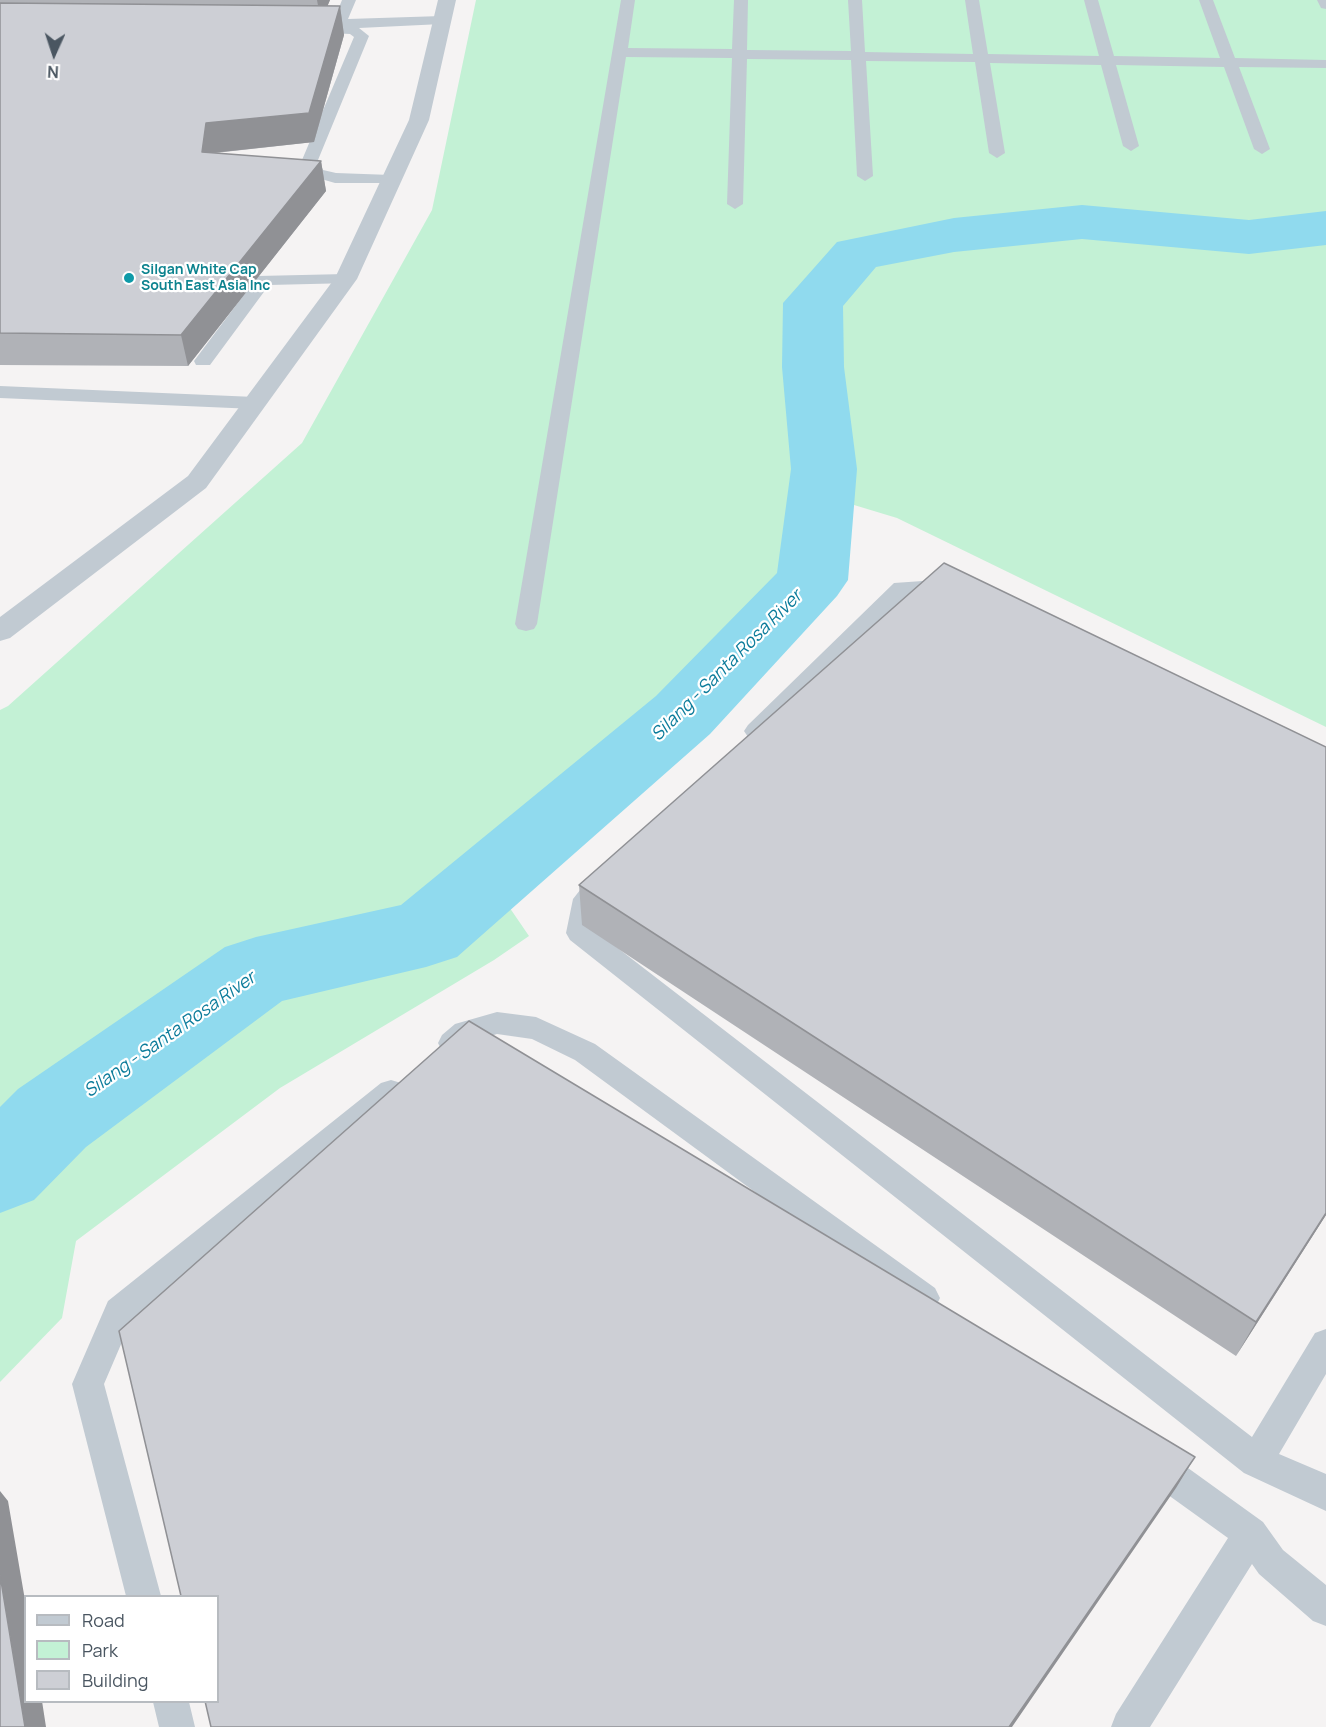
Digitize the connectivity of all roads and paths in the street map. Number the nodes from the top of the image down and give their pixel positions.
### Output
1 (349, 0) edge
2 (628, 0) edge
3 (741, 0) edge
4 (855, 0) edge
5 (972, 0) edge
6 (1091, 0) edge
7 (1206, 0) edge
8 (1324, 0) edge
9 (1326, 5) edge
10 (445, 10) edge
11 (339, 24) junction
12 (619, 52) junction
13 (740, 53) junction
14 (858, 56) junction
15 (982, 59) junction
16 (1108, 61) junction
17 (1229, 62) junction
18 (1326, 64) edge
19 (1131, 146) dead end
20 (1262, 149) dead end
21 (998, 153) dead end
22 (865, 176) dead end
23 (391, 180) junction
24 (735, 204) dead end
25 (346, 279) junction
26 (203, 361) dead end
27 (0, 392) edge
28 (255, 403) junction
29 (969, 603) edge
30 (526, 624) dead end
31 (0, 631) edge
32 (740, 748) edge
33 (612, 874) edge
34 (952, 1318) edge
35 (1326, 1344) edge
36 (1126, 1443) edge
37 (1256, 1461) junction
38 (1326, 1494) edge
39 (1251, 1534) junction
40 (143, 1595) edge
41 (1326, 1608) edge
42 (171, 1703) edge
43 (177, 1727) edge
44 (1129, 1727) edge

1 - 11 lane
2 - 12 lane
3 - 13 lane
4 - 14 lane
5 - 15 lane
6 - 16 lane
7 - 17 lane
8 - 9 lane
10 - 11 lane
10 - 23 street
11 - 23 lane
12 - 13 lane
12 - 30 lane
13 - 14 lane
13 - 24 lane
14 - 15 lane
14 - 22 lane
15 - 16 lane
15 - 21 lane
16 - 17 lane
16 - 19 lane
17 - 18 lane
17 - 20 lane
23 - 25 street
25 - 26 lane
25 - 28 street
27 - 28 lane
28 - 31 street
29 - 32 lane
33 - 37 lane
34 - 40 lane
35 - 37 lane
36 - 39 lane
37 - 38 lane
39 - 41 lane
39 - 44 lane
42 - 43 lane

